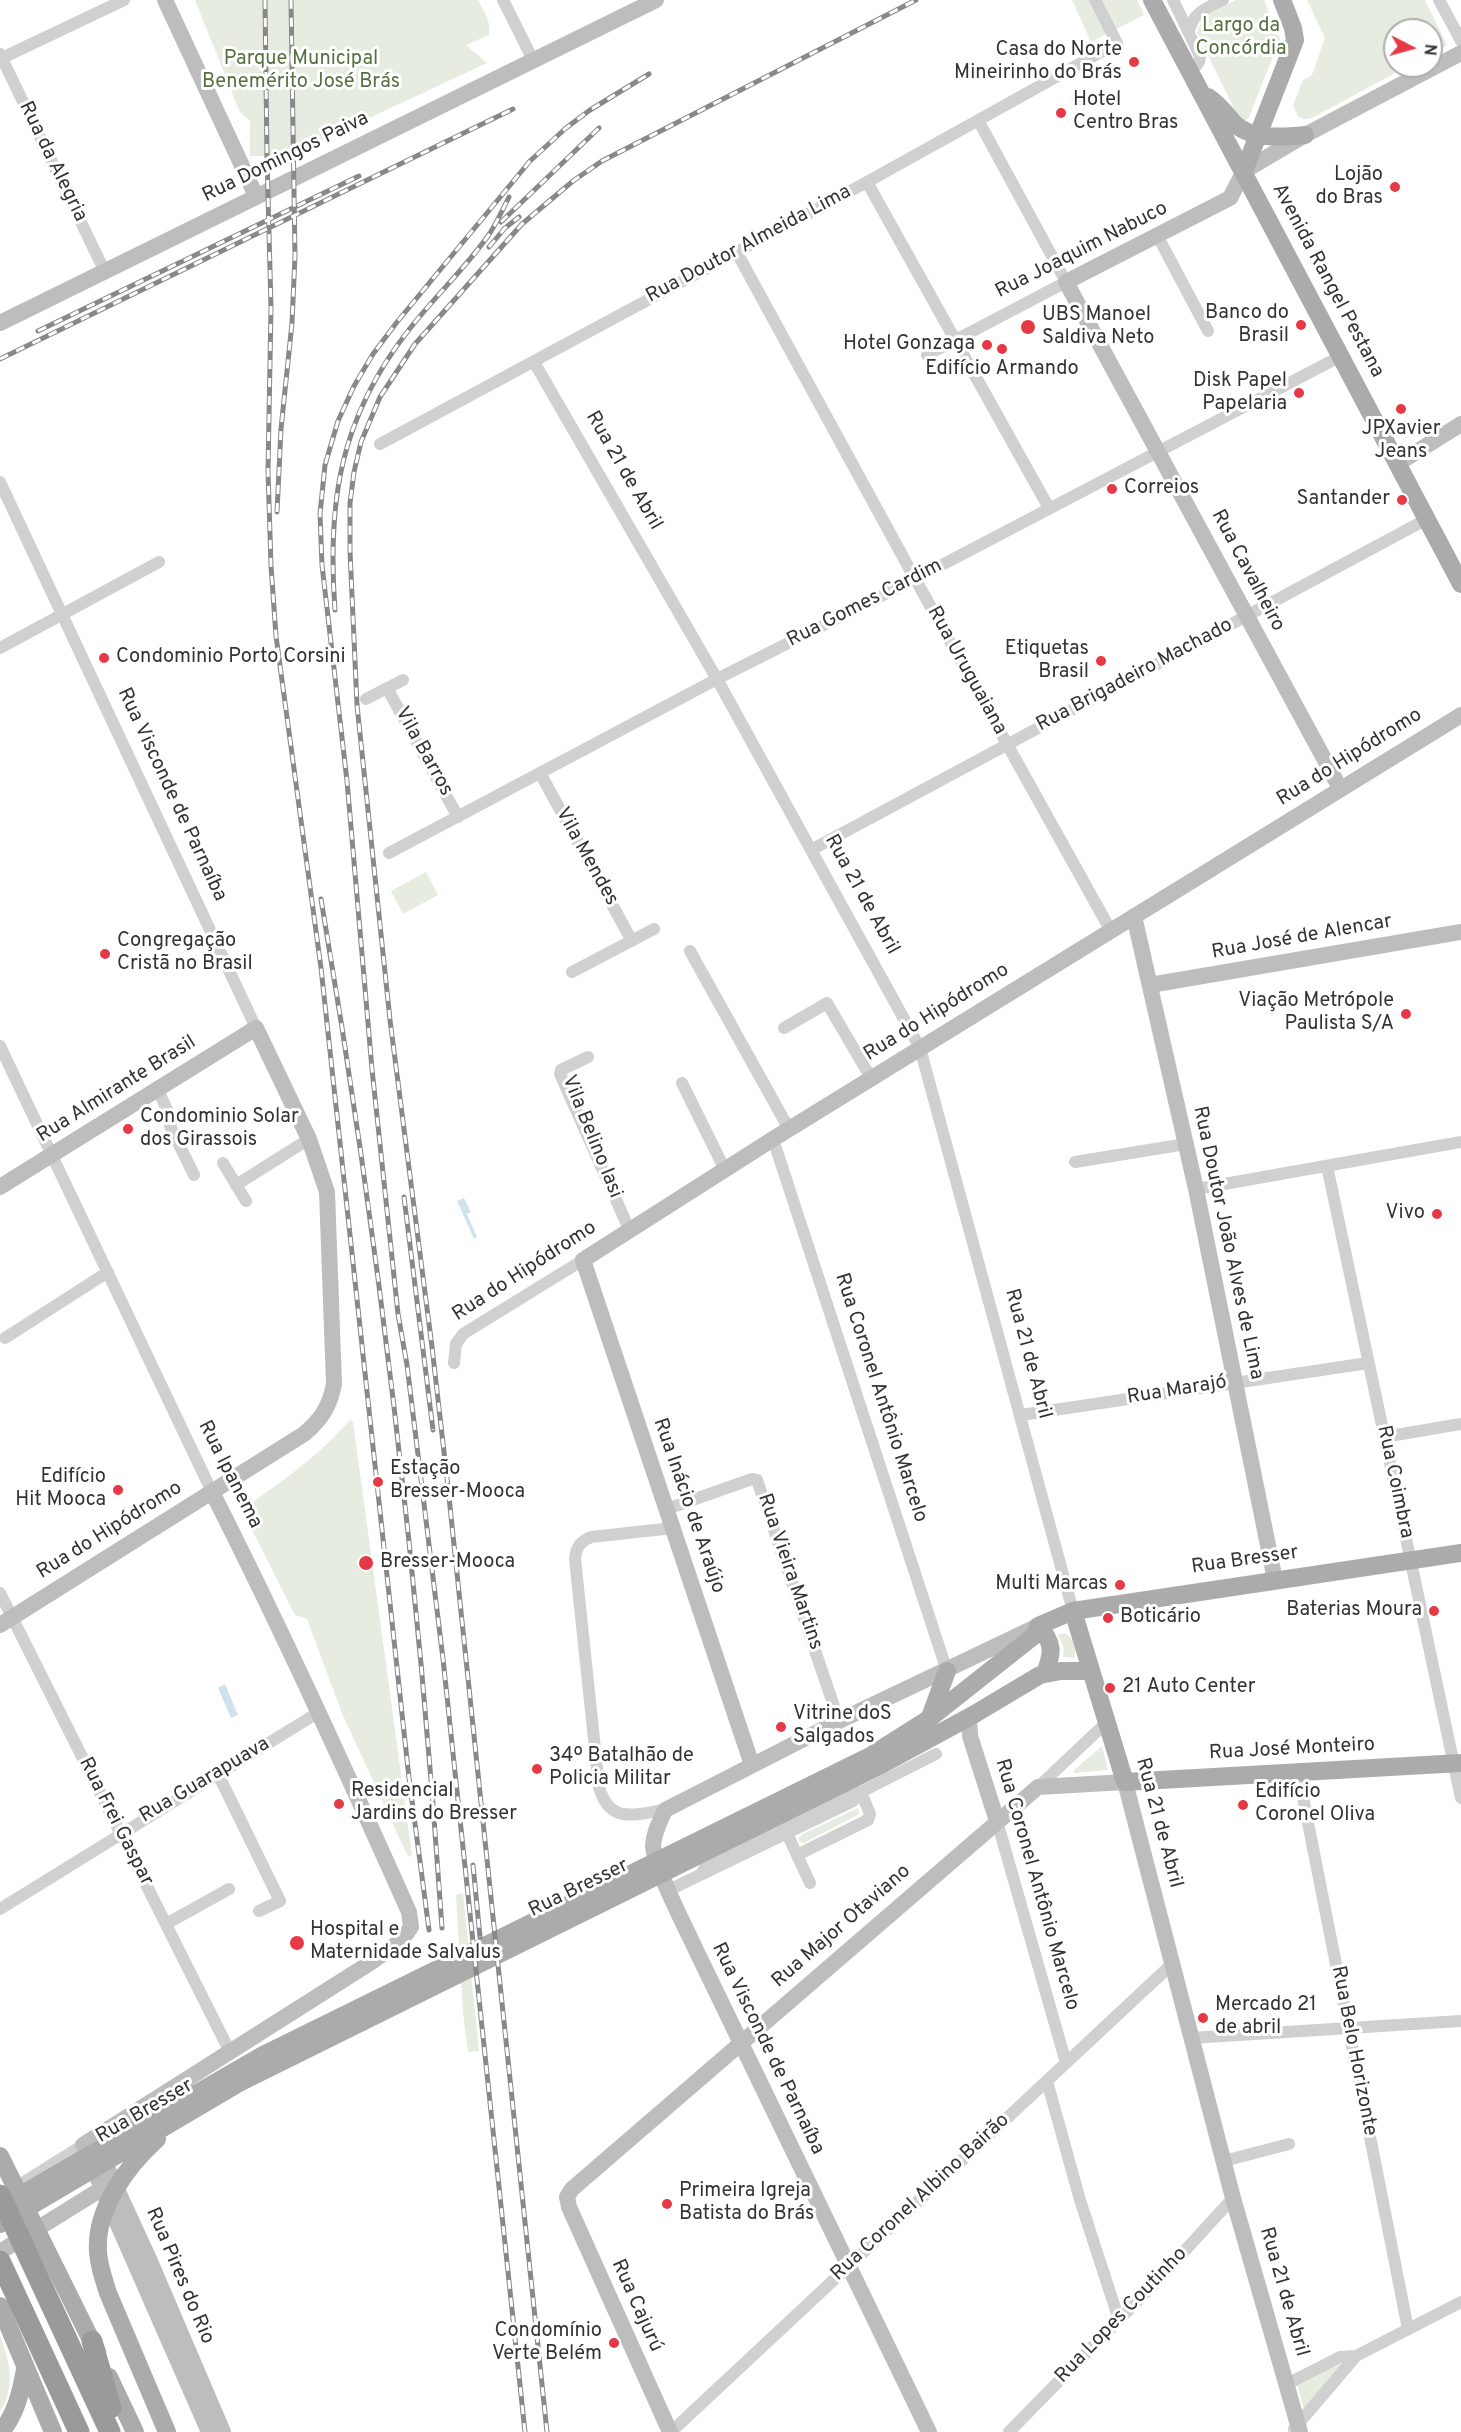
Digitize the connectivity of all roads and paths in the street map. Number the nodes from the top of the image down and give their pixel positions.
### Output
1 (124, 0) edge
2 (165, 0) edge
3 (503, 0) edge
4 (656, 0) edge
5 (1095, 0) edge
6 (1152, 0) edge
7 (1173, 0) edge
8 (1223, 0) edge
9 (1282, 0) edge
10 (1440, 0) edge
11 (1189, 31) junction
12 (1461, 41) edge
13 (1461, 53) edge
14 (1, 56) edge
15 (533, 60) junction
16 (1191, 72) junction
17 (1202, 93) junction
18 (978, 120) junction
19 (1258, 134) junction
20 (1305, 135) junction
21 (1244, 171) junction
22 (867, 182) junction
23 (256, 196) junction
24 (1157, 236) junction
25 (736, 251) junction
26 (104, 270) junction
27 (1066, 282) junction
28 (0, 323) edge
29 (1208, 331) dead end
30 (954, 341) junction
31 (927, 355) dead end
32 (1341, 356) junction
33 (534, 362) junction
34 (1461, 424) edge
35 (380, 444) dead end
36 (1158, 452) junction
37 (1397, 464) junction
38 (0, 482) edge
39 (1049, 508) junction
40 (1427, 519) junction
41 (159, 562) dead end
42 (915, 579) junction
43 (1461, 584) edge
44 (63, 614) junction
45 (1247, 616) junction
46 (0, 648) edge
47 (717, 679) junction
48 (403, 680) dead end
49 (387, 688) junction
50 (366, 699) dead end
51 (1461, 715) edge
52 (1008, 745) junction
53 (540, 773) junction
54 (1340, 789) junction
55 (458, 817) junction
56 (811, 850) junction
57 (389, 852) dead end
58 (1134, 916) junction
59 (654, 929) dead end
60 (1111, 931) junction
61 (1461, 932) edge
62 (632, 941) junction
63 (690, 951) dead end
64 (572, 972) dead end
65 (1150, 985) junction
66 (256, 1028) junction
67 (784, 1028) dead end
68 (0, 1046) edge
69 (920, 1048) junction
70 (588, 1057) dead end
71 (871, 1078) junction
72 (682, 1083) dead end
73 (158, 1090) junction
74 (789, 1129) junction
75 (309, 1139) junction
76 (773, 1139) junction
77 (1461, 1142) edge
78 (1186, 1144) junction
79 (52, 1155) junction
80 (1075, 1162) dead end
81 (223, 1163) dead end
82 (1327, 1166) junction
83 (724, 1170) junction
84 (194, 1175) dead end
85 (236, 1185) junction
86 (0, 1187) edge
87 (1196, 1189) junction
88 (246, 1201) dead end
89 (630, 1231) junction
90 (583, 1260) junction
91 (108, 1272) junction
92 (5, 1338) dead end
93 (454, 1363) dead end
94 (1368, 1363) junction
95 (1236, 1382) junction
96 (1021, 1415) junction
97 (1461, 1424) edge
98 (304, 1434) joint
99 (1384, 1437) junction
100 (212, 1492) junction
101 (667, 1509) junction
102 (673, 1528) junction
103 (1461, 1553) edge
104 (1410, 1560) junction
105 (1275, 1580) junction
106 (0, 1593) edge
107 (1073, 1611) junction
108 (6, 1621) edge
109 (1038, 1626) junction
110 (947, 1671) junction
111 (1091, 1671) junction
112 (1046, 1673) junction
113 (319, 1712) junction
114 (930, 1718) junction
115 (839, 1721) junction
116 (962, 1721) junction
117 (1106, 1723) junction
118 (936, 1754) dead end
119 (874, 1761) junction
120 (1457, 1764) edge
121 (752, 1766) junction
122 (1298, 1772) junction
123 (218, 1774) junction
124 (1125, 1782) junction
125 (1038, 1787) junction
126 (861, 1792) junction
127 (1461, 1798) edge
128 (665, 1810) junction
129 (997, 1821) junction
130 (785, 1830) junction
131 (120, 1834) junction
132 (797, 1855) junction
133 (810, 1883) dead end
134 (228, 1889) dead end
135 (669, 1890) junction
136 (0, 1909) edge
137 (259, 1911) dead end
138 (166, 1924) junction
139 (411, 1927) joint
140 (1172, 1964) junction
141 (1461, 2021) edge
142 (1348, 2028) junction
143 (1191, 2038) junction
144 (741, 2043) junction
145 (230, 2052) junction
146 (1066, 2063) junction
147 (1047, 2081) junction
148 (187, 2113) junction
149 (88, 2142) junction
150 (1289, 2144) dead end
151 (0, 2156) edge
152 (1224, 2161) junction
153 (24, 2182) dead end
154 (109, 2184) junction
155 (0, 2195) edge
156 (567, 2197) joint
157 (1233, 2198) junction
158 (0, 2207) edge
159 (0, 2224) edge
160 (29, 2234) junction
161 (0, 2252) edge
162 (0, 2261) edge
163 (849, 2266) junction
164 (1461, 2302) edge
165 (0, 2306) edge
166 (1119, 2320) junction
167 (1408, 2329) junction
168 (92, 2341) junction
169 (1356, 2356) junction
170 (24, 2369) junction
171 (1285, 2385) junction
172 (202, 2399) junction
173 (1296, 2429) edge
174 (1, 2432) edge
175 (52, 2432) edge
176 (79, 2432) edge
177 (110, 2432) edge
178 (118, 2432) edge
179 (135, 2432) edge
180 (167, 2432) edge
181 (209, 2432) edge
182 (223, 2432) edge
183 (670, 2432) edge
184 (929, 2432) edge
185 (1009, 2432) edge

1 - 14 street
2 - 23 street
3 - 15 street
4 - 15 street, Rua Domingos Paiva
5 - 18 street, Rua Doutor Almeida Lima
6 - 16 main road, Avenida Rangel Pestana
7 - 11 street
8 - 11 street
9 - 19 main road
10 - 12 street
11 - 16 street
13 - 20 street
14 - 26 street, Rua da Alegria
15 - 23 street, Rua Domingos Paiva
16 - 17 main road, Avenida Rangel Pestana
17 - 19 main road
17 - 21 main road, Avenida Rangel Pestana
18 - 22 street, Rua Doutor Almeida Lima
18 - 27 street, Rua Cavalheiro
19 - 20 main road
19 - 21 main road
20 - 21 street
21 - 24 street, Rua Joaquim Nabuco
21 - 32 main road, Avenida Rangel Pestana
22 - 25 street, Rua Doutor Almeida Lima
22 - 30 street
23 - 26 street, Rua Domingos Paiva
24 - 27 street, Rua Joaquim Nabuco
24 - 29 street
25 - 33 street, Rua Doutor Almeida Lima
25 - 42 street, Rua Uruguaiana
26 - 28 street, Rua Domingos Paiva
27 - 30 street, Rua Joaquim Nabuco
27 - 36 street, Rua Cavalheiro
30 - 31 street, Rua Joaquim Nabuco
30 - 39 street
32 - 36 street, Rua Gomes Cardim
32 - 37 main road, Avenida Rangel Pestana
33 - 35 street, Rua Doutor Almeida Lima
33 - 47 street, Rua 21 de Abril
34 - 37 street
36 - 39 street, Rua Gomes Cardim
36 - 45 street, Rua Cavalheiro
37 - 40 main road, Avenida Rangel Pestana
38 - 44 street, Rua Visconde de Parnaíba
39 - 42 street, Rua Gomes Cardim
40 - 43 main road, Avenida Rangel Pestana
40 - 45 street, Rua Brigadeiro Machado
41 - 44 street
42 - 47 street, Rua Gomes Cardim
42 - 52 street, Rua Uruguaiana
44 - 46 street
44 - 66 street, Rua Visconde de Parnaíba
45 - 52 street, Rua Brigadeiro Machado
45 - 54 street, Rua Cavalheiro
47 - 53 street, Rua Gomes Cardim
47 - 56 street, Rua 21 de Abril
48 - 49 street
49 - 50 street
49 - 55 street, Vila Barros
51 - 54 street, Rua do Hipódromo
52 - 56 street, Rua Brigadeiro Machado
52 - 60 street, Rua Uruguaiana
53 - 55 street, Rua Gomes Cardim
53 - 62 street, Vila Mendes
54 - 58 street, Rua do Hipódromo
55 - 57 street, Rua Gomes Cardim
56 - 69 street, Rua 21 de Abril
58 - 60 street, Rua do Hipódromo
58 - 65 street, Rua Doutor João Alves de Lima
59 - 62 street
60 - 69 street, Rua do Hipódromo
61 - 65 street, Rua José de Alencar
62 - 64 street
63 - 74 street
65 - 78 street, Rua Doutor João Alves de Lima
66 - 73 street, Rua Almirante Brasil
66 - 75 street, Rua Visconde de Parnaíba
67 - 71 street
68 - 79 street, Rua Ipanema
69 - 71 street, Rua do Hipódromo
69 - 96 street, Rua 21 de Abril
70 - 89 street, Vila Belino Iasi
71 - 74 street, Rua do Hipódromo
72 - 83 street
73 - 79 street, Rua Almirante Brasil
73 - 84 street
74 - 76 street, Rua do Hipódromo
75 - 85 street
75 - 98 street, Rua Visconde de Parnaíba
76 - 83 street, Rua do Hipódromo
76 - 110 street, Rua Coronel Antônio Marcelo
77 - 82 street
78 - 80 street
78 - 87 street, Rua Doutor João Alves de Lima
79 - 86 street, Rua Almirante Brasil
79 - 91 street, Rua Ipanema
81 - 85 street
82 - 87 street
82 - 94 street, Rua Coimbra
83 - 89 street, Rua do Hipódromo
85 - 88 street
87 - 95 street, Rua Doutor João Alves de Lima
89 - 90 street, Rua do Hipódromo
90 - 93 street, Rua do Hipódromo
90 - 101 street, Rua Inácio de Araújo
91 - 92 street
91 - 100 street, Rua Ipanema
94 - 95 street, Rua Marajó
94 - 99 street, Rua Coimbra
95 - 96 street, Rua Marajó
95 - 105 street, Rua Doutor João Alves de Lima
96 - 107 street, Rua 21 de Abril
97 - 99 street
98 - 100 street, Rua do Hipódromo
99 - 104 street, Rua Coimbra
100 - 108 street, Rua do Hipódromo
100 - 113 street, Rua Ipanema
101 - 102 street, Rua Inácio de Araújo
101 - 115 street, Rua Vieira Martins
102 - 121 street, Rua Inácio de Araújo
102 - 128 street
103 - 104 main road, Rua Bresser
104 - 105 main road, Rua Bresser
104 - 120 street, Rua Coimbra
105 - 107 main road, Rua Bresser
106 - 108 street, Rua Frei Gaspar
107 - 109 main road, Rua Bresser
107 - 111 main road, Rua 21 de Abril
108 - 131 street, Rua Frei Gaspar
109 - 110 street, Rua Bresser
109 - 112 main road
109 - 114 main road, Rua Bresser
110 - 114 main road
110 - 115 street, Rua Bresser
111 - 112 main road, Rua Bresser
111 - 117 main road, Rua 21 de Abril
112 - 116 main road, Rua Bresser
113 - 123 street, Rua Guarapuava
113 - 139 street, Rua Ipanema
114 - 119 main road, Rua Bresser
115 - 121 street, Rua Bresser
116 - 119 main road, Rua Bresser
116 - 129 street, Rua Coronel Antônio Marcelo
117 - 124 main road, Rua 21 de Abril
117 - 125 street, Rua Major Otaviano
118 - 126 street
119 - 148 main road, Rua Bresser
119 - 158 main road, Rua Bresser
120 - 122 main road, Rua José Monteiro
120 - 127 street, Rua Coimbra
121 - 128 street, Rua Bresser
122 - 124 main road, Rua José Monteiro
122 - 142 street, Rua Belo Horizonte
123 - 131 street, Rua Guarapuava
123 - 137 street
124 - 125 street
124 - 140 street, Rua 21 de Abril
125 - 129 street, Rua Major Otaviano
126 - 130 street
126 - 132 street
128 - 135 street, Rua Visconde de Parnaíba
129 - 144 street, Rua Major Otaviano
129 - 146 street, Rua Coronel Antônio Marcelo
130 - 132 street
130 - 135 street
131 - 136 street, Rua Guarapuava
131 - 138 street, Rua Frei Gaspar
132 - 133 street
134 - 138 street
135 - 144 street, Rua Visconde de Parnaíba
138 - 145 street, Rua Frei Gaspar
139 - 145 street, Rua Bresser
140 - 143 street, Rua 21 de Abril
140 - 146 street, Rua Coronel Albino Bairão
141 - 142 street
142 - 143 street
142 - 167 street, Rua Belo Horizonte
143 - 152 street, Rua 21 de Abril
144 - 156 street, Rua Major Otaviano
144 - 163 street, Rua Visconde de Parnaíba
145 - 149 street, Rua Bresser
146 - 147 street, Rua Coronel Albino Bairão
147 - 163 street, Rua Coronel Albino Bairão
147 - 166 street
148 - 159 main road, Rua Bresser
148 - 180 main road
149 - 153 street, Rua Bresser
149 - 154 street, Rua Pires do Rio
150 - 152 street
151 - 160 main road
152 - 157 street, Rua 21 de Abril
154 - 160 street
154 - 172 street, Rua Pires do Rio
155 - 160 highway
156 - 183 street, Rua Cajurú
157 - 166 street, Rua Lopes Coutinho
157 - 171 street, Rua 21 de Abril
160 - 161 street
160 - 168 main road
160 - 177 highway
162 - 176 highway
163 - 183 street, Rua Coronel Albino Bairão
163 - 184 street, Rua Visconde de Parnaíba
164 - 167 street
165 - 170 main road
166 - 185 street, Rua Lopes Coutinho
167 - 169 street
168 - 178 highway
168 - 179 main road
169 - 171 street
169 - 173 street
170 - 174 main road
170 - 175 main road
171 - 173 street, Rua 21 de Abril
172 - 181 street, Rua Pires do Rio
172 - 182 street, Rua Pires do Rio

